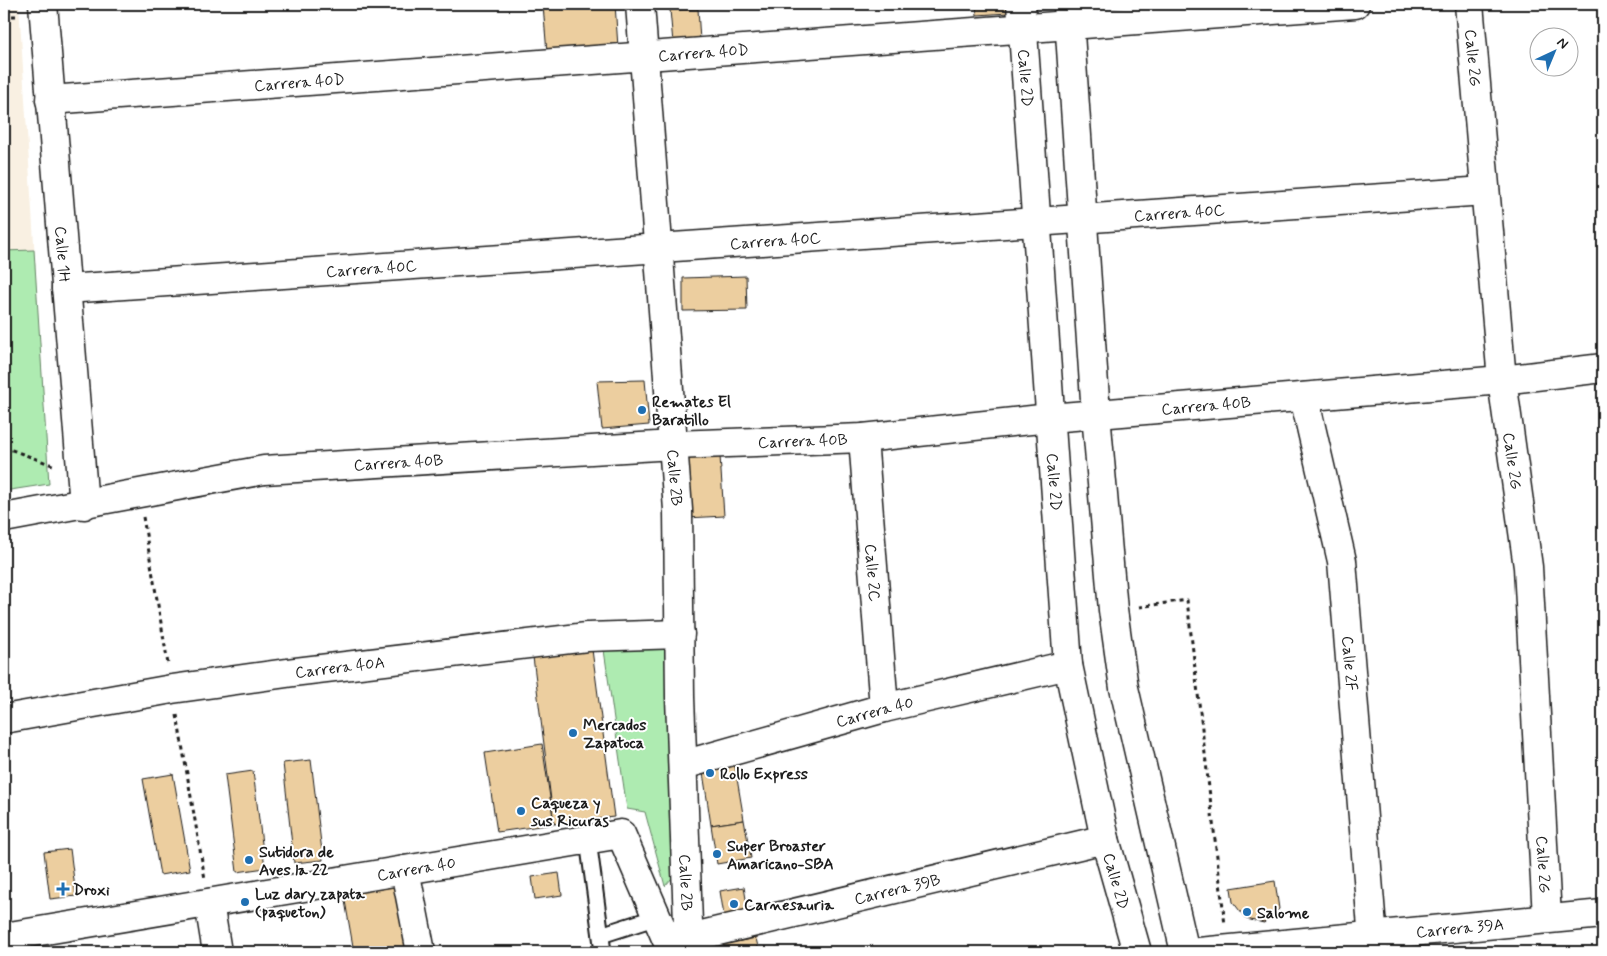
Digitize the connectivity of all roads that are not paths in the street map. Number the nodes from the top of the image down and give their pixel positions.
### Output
1 (42, 4) edge
2 (640, 4) edge
3 (1355, 4) edge
4 (1469, 4) edge
5 (1069, 14) edge
6 (1022, 16) edge
7 (644, 56) junction
8 (50, 100) junction
9 (1485, 191) junction
10 (1083, 218) junction
11 (1036, 222) junction
12 (658, 248) junction
13 (66, 289) junction
14 (1603, 368) edge
15 (1502, 380) junction
16 (1304, 397) junction
17 (1096, 414) junction
18 (1050, 418) junction
19 (863, 438) junction
20 (673, 445) junction
21 (84, 505) junction
22 (4, 518) edge
23 (680, 634) junction
24 (1068, 665) junction
25 (884, 708) junction
26 (4, 719) edge
27 (683, 765) junction
28 (622, 834) joint
29 (1105, 839) junction
30 (588, 840) junction
31 (404, 870) junction
32 (209, 903) junction
33 (1603, 914) edge
34 (657, 917) junction
35 (1547, 918) junction
36 (601, 934) junction
37 (4, 937) edge
38 (1373, 943) edge
39 (683, 948) edge
40 (217, 952) edge
41 (421, 952) edge
42 (603, 952) edge
43 (1137, 952) edge
44 (1185, 952) edge
45 (1199, 952) edge

1 - 8 street, Calle 1H
2 - 7 street, Calle 2B
3 - 5 street, Carrera 40D
4 - 9 street, Calle 2G
5 - 6 street, Carrera 40D
5 - 10 street
6 - 7 street, Carrera 40D
6 - 11 street, Calle 2D
7 - 8 street, Carrera 40D
7 - 12 street, Calle 2B
8 - 13 street, Calle 1H
9 - 10 street, Carrera 40C
9 - 15 street, Calle 2G
10 - 11 street, Carrera 40C
10 - 17 street
11 - 12 street, Carrera 40C
11 - 18 street, Calle 2D
12 - 13 street, Carrera 40C
12 - 20 street, Calle 2B
13 - 21 street, Calle 1H
14 - 15 street, Carrera 40B
15 - 16 street, Carrera 40B
15 - 35 street, Calle 2G
16 - 17 street, Carrera 40B
16 - 38 street, Calle 2F
17 - 18 street, Carrera 40B
17 - 44 street
18 - 19 street, Carrera 40B
18 - 24 street, Calle 2D
19 - 20 street, Carrera 40B
19 - 25 street, Calle 2C
20 - 21 street, Carrera 40B
20 - 23 street, Calle 2B
21 - 22 street, Carrera 40B
23 - 26 street, Carrera 40A
23 - 27 street, Calle 2B
24 - 25 street, Carrera 40
24 - 29 street, Calle 2D
25 - 27 street, Carrera 40
27 - 39 street, Calle 2B
28 - 30 street, Carrera 40
28 - 34 street, Calle 2B
29 - 39 street, Carrera 39B
29 - 43 street, Calle 2D
30 - 31 street, Carrera 40
30 - 36 lane
31 - 32 street, Carrera 40
31 - 41 street
32 - 37 street, Carrera 40
32 - 40 street
33 - 35 street, Carrera 39A
34 - 36 lane
34 - 39 street, Calle 2B
35 - 38 street, Carrera 39A
36 - 42 lane
38 - 45 street, Carrera 39A

